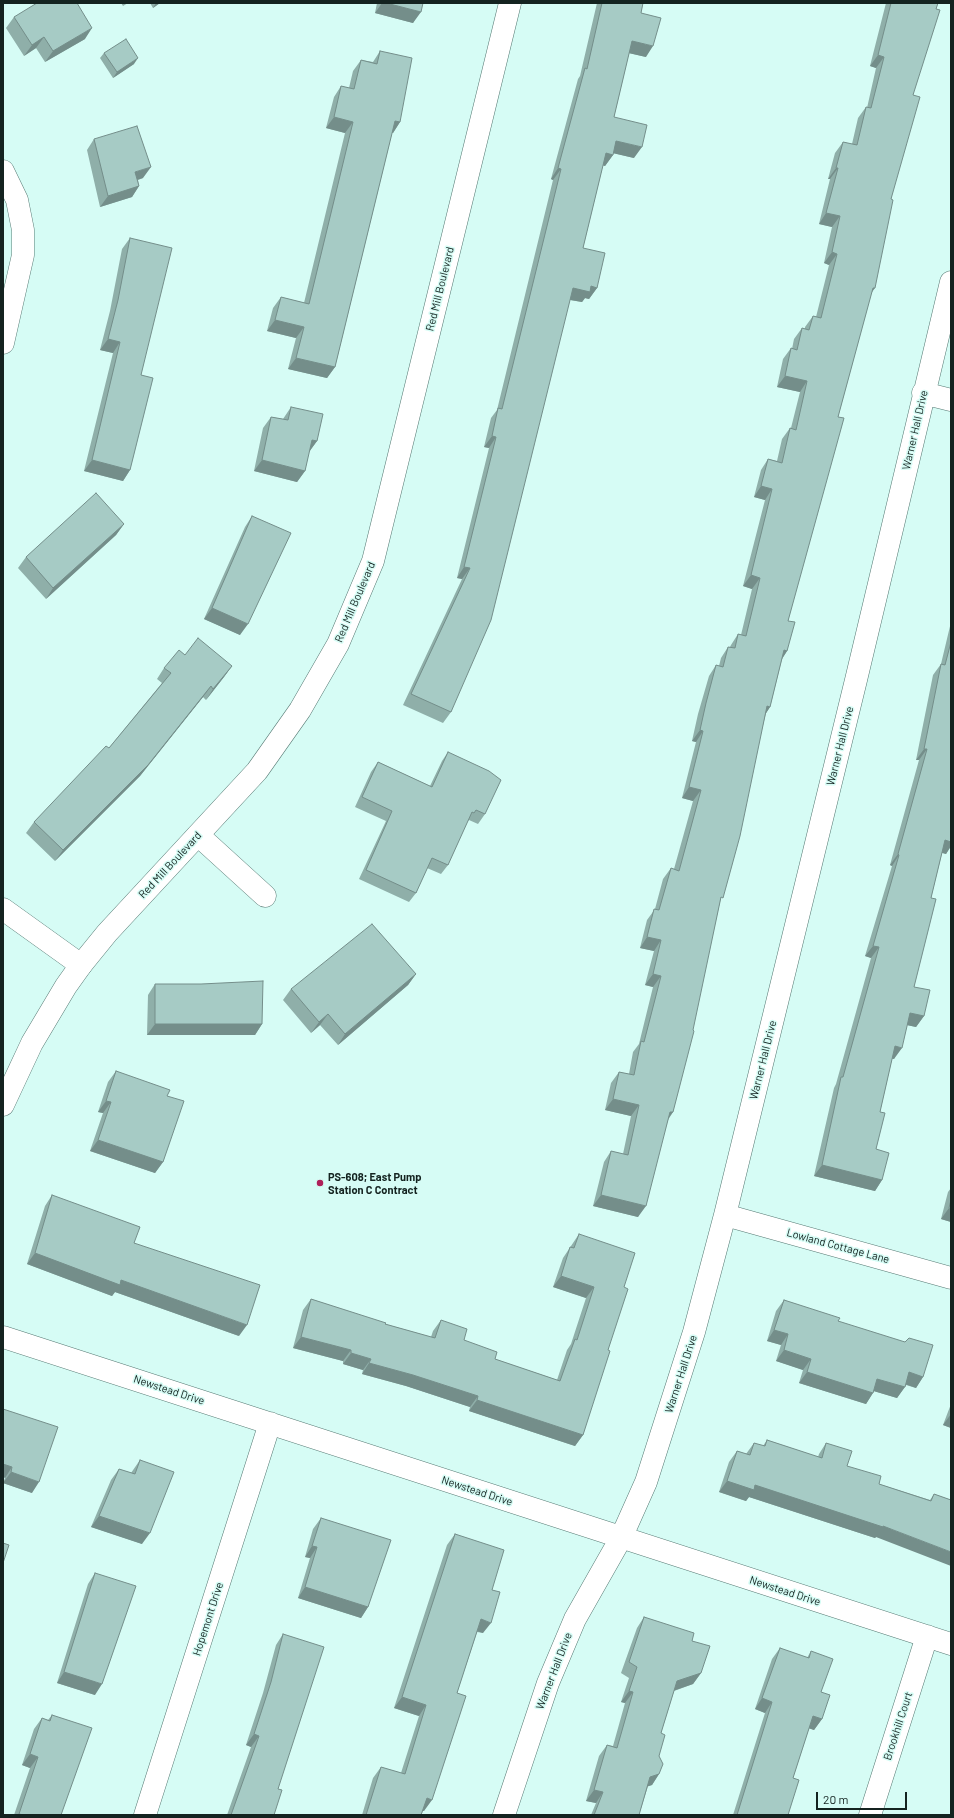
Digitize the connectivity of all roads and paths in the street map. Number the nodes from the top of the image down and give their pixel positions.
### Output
1 (510, 3) edge
2 (3, 171) edge
3 (951, 282) edge
4 (3, 343) edge
5 (924, 393) junction
6 (951, 400) edge
7 (198, 835) junction
8 (265, 896) dead end
9 (3, 909) edge
10 (81, 965) junction
11 (3, 1104) edge
12 (725, 1215) junction
13 (951, 1278) edge
14 (3, 1337) edge
15 (270, 1423) junction
16 (621, 1538) junction
17 (927, 1636) junction
18 (951, 1644) edge
19 (145, 1815) edge
20 (504, 1815) edge
21 (870, 1815) edge

1 - 7 street, Red Mill Boulevard
2 - 4 street
3 - 5 street, Warner Hall Drive
5 - 6 street
5 - 12 street, Warner Hall Drive
7 - 8 street
7 - 10 street, Red Mill Boulevard
9 - 10 street
10 - 11 street, Red Mill Boulevard
12 - 13 street, Lowland Cottage Lane
12 - 16 street, Warner Hall Drive
14 - 15 street, Newstead Drive
15 - 16 street, Newstead Drive
15 - 19 street, Hopemont Drive
16 - 17 street, Newstead Drive
16 - 20 street, Warner Hall Drive
17 - 18 street, Newstead Drive
17 - 21 street, Brookhill Court

